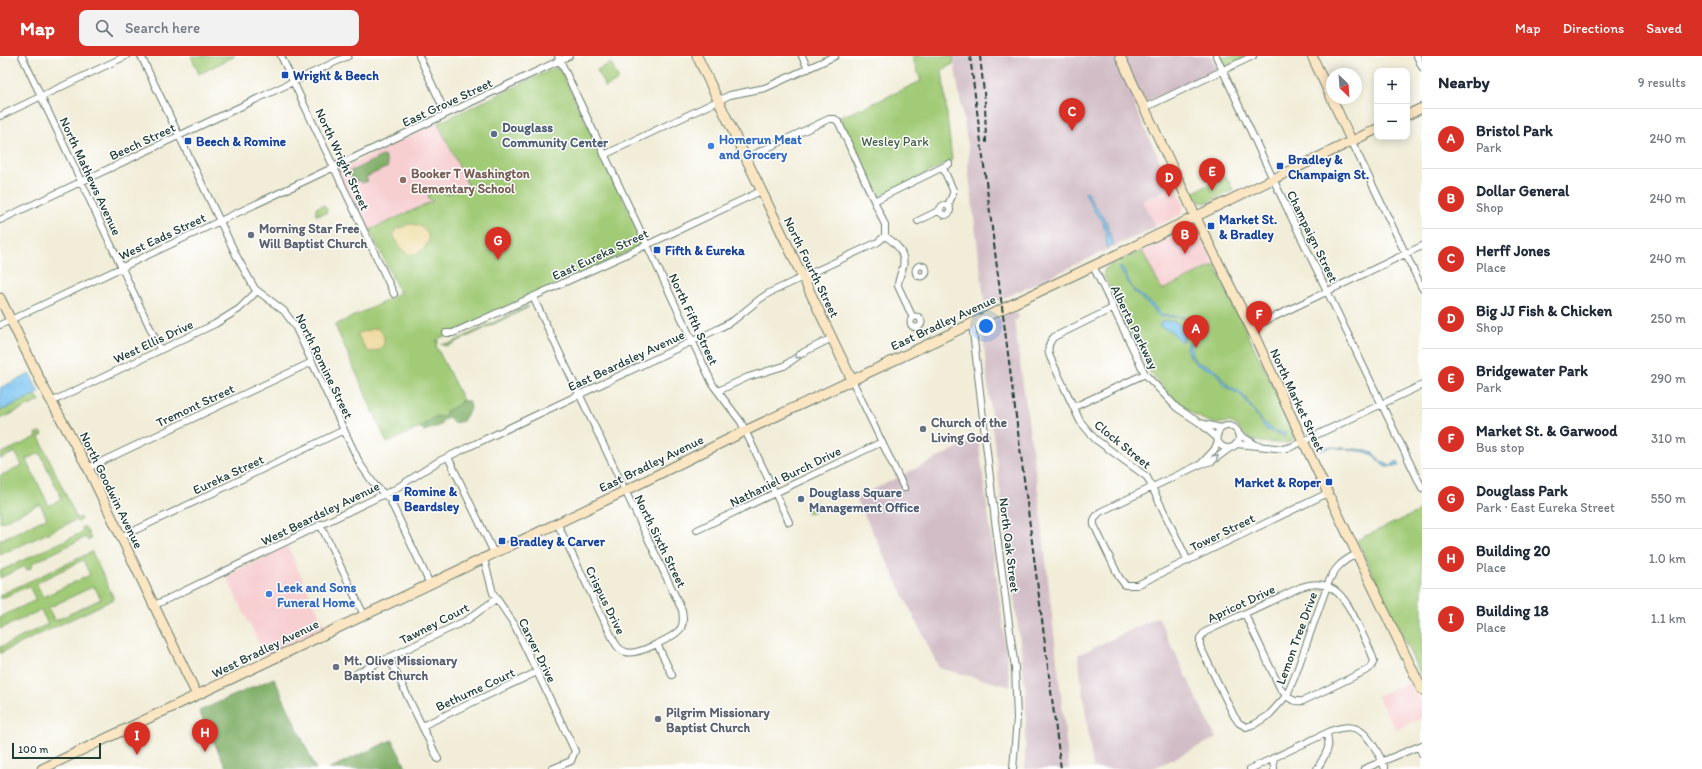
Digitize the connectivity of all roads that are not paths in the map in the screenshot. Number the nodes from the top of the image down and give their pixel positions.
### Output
1 (22, 56) edge
2 (126, 56) edge
3 (141, 56) edge
4 (281, 56) edge
5 (348, 56) edge
6 (419, 56) edge
7 (569, 56) edge
8 (696, 56) edge
9 (802, 56) edge
10 (835, 56) edge
11 (1120, 56) edge
12 (1216, 56) edge
13 (1253, 56) edge
14 (1312, 56) edge
15 (1417, 56) edge
16 (559, 58) edge
17 (1422, 67) edge
18 (808, 69) junction
19 (1223, 70) junction
20 (294, 82) junction
21 (41, 96) junction
22 (718, 100) junction
23 (1144, 108) junction
24 (1422, 108) edge
25 (446, 114) junction
26 (1410, 114) edge
27 (0, 116) edge
28 (1374, 130) edge
29 (179, 136) junction
30 (1351, 140) junction
31 (604, 154) junction
32 (746, 158) junction
33 (949, 164) dead end
34 (334, 167) junction
35 (943, 168) junction
36 (1273, 179) junction
37 (82, 182) junction
38 (761, 190) junction
39 (874, 201) junction
40 (1196, 217) junction
41 (0, 220) edge
42 (220, 221) junction
43 (918, 221) dead end
44 (885, 236) junction
45 (647, 245) junction
46 (1422, 246) edge
47 (1406, 254) junction
48 (903, 265) junction
49 (1093, 266) junction
50 (122, 267) junction
51 (915, 269) dead end
52 (803, 277) junction
53 (1422, 288) edge
54 (257, 291) junction
55 (1328, 291) junction
56 (394, 294) dead end
57 (0, 298) edge
58 (533, 298) junction
59 (1113, 308) junction
60 (913, 318) dead end
61 (10, 320) junction
62 (972, 323) junction
63 (0, 325) edge
64 (1251, 328) junction
65 (446, 333) dead end
66 (832, 338) junction
67 (692, 341) junction
68 (160, 350) junction
69 (312, 362) junction
70 (1145, 374) junction
71 (852, 380) junction
72 (1422, 385) edge
73 (718, 391) junction
74 (579, 395) junction
75 (51, 402) junction
76 (1381, 404) junction
77 (1074, 407) junction
78 (1200, 423) junction
79 (1221, 428) junction
80 (344, 430) junction
81 (745, 431) junction
82 (1238, 434) junction
83 (494, 435) joint
84 (1217, 440) junction
85 (882, 442) junction
86 (1303, 442) junction
87 (1233, 446) junction
88 (1258, 446) junction
89 (448, 458) junction
90 (1201, 464) junction
91 (88, 468) junction
92 (1153, 487) junction
93 (904, 488) dead end
94 (1422, 488) edge
95 (625, 491) junction
96 (775, 493) junction
97 (1328, 493) junction
98 (384, 494) junction
99 (789, 522) dead end
100 (557, 523) junction
101 (320, 524) junction
102 (697, 530) dead end
103 (120, 537) junction
104 (520, 541) joint
105 (494, 553) junction
106 (1357, 554) junction
107 (484, 558) junction
108 (1188, 560) junction
109 (430, 584) junction
110 (1327, 586) junction
111 (496, 599) junction
112 (153, 606) junction
113 (1245, 614) junction
114 (364, 615) junction
115 (657, 644) junction
116 (389, 658) junction
117 (537, 672) junction
118 (357, 673) dead end
119 (672, 675) dead end
120 (1422, 690) edge
121 (197, 695) junction
122 (1287, 695) junction
123 (422, 726) junction
124 (1250, 727) joint
125 (1326, 734) junction
126 (1420, 746) edge
127 (1422, 754) edge
128 (1273, 758) junction
129 (438, 759) dead end
130 (1383, 761) junction
131 (42, 769) edge
132 (552, 769) edge
133 (1013, 769) edge
134 (1250, 769) edge
135 (1274, 769) edge
136 (1317, 769) edge
137 (1364, 769) edge
138 (1386, 769) edge

1 - 21 street, North Mathews Avenue
2 - 21 street
3 - 29 street, North Romine Street
4 - 20 street, North Wright Street
5 - 20 street, Beech Street
6 - 25 street
7 - 16 street, East Grove Street
8 - 22 main road, North Fourth Street
9 - 18 street
10 - 18 street
11 - 23 main road, North Market Street
12 - 19 street, Champaign Street
13 - 19 street
14 - 30 main road
15 - 17 street
16 - 25 street, East Grove Street
16 - 31 street, North Fifth Street
18 - 22 street
19 - 23 street
19 - 36 street, Champaign Street
20 - 29 street, Beech Street
20 - 34 street, North Wright Street
21 - 27 street
21 - 37 street, North Mathews Avenue
22 - 31 street
22 - 32 main road, North Fourth Street
23 - 40 main road, North Market Street
24 - 26 main road
25 - 34 street, East Grove Street
28 - 30 main road, East Bradley Avenue
29 - 37 street, Beech Street
29 - 42 street, North Romine Street
30 - 36 main road, East Bradley Avenue
30 - 47 street
31 - 45 street, North Fifth Street
32 - 38 main road, North Fourth Street
32 - 39 street
33 - 35 street
34 - 42 street, West Eads Street
34 - 56 street, North Wright Street
35 - 39 street
35 - 43 street
36 - 40 main road, East Bradley Avenue
36 - 55 street, Champaign Street
37 - 41 street, Beech Street
37 - 50 street, North Mathews Avenue
38 - 45 street, East Eureka Street
38 - 52 main road, North Fourth Street
39 - 44 street
40 - 49 main road, East Bradley Avenue
40 - 64 main road, North Market Street
42 - 50 street, West Eads Street
42 - 54 street, North Romine Street
44 - 48 street
44 - 52 street, East Beardsley Avenue
45 - 58 street, East Eureka Street
45 - 67 street, North Fifth Street
46 - 47 street
47 - 53 street
47 - 55 street
48 - 51 street
48 - 60 street
49 - 59 street, Alberta Parkway
49 - 62 main road, East Bradley Avenue
50 - 61 street, West Eads Street
50 - 68 street, North Mathews Avenue
52 - 66 main road, North Fourth Street
52 - 67 street, East Beardsley Avenue
54 - 68 street, West Ellis Drive
54 - 69 street, North Romine Street
55 - 64 street
55 - 76 street, Champaign Street
57 - 61 main road, North Goodwin Avenue
58 - 65 street, East Eureka Street
58 - 74 street, North Sixth Street
59 - 70 street, Alberta Parkway
59 - 77 street, Clock Street
61 - 63 street, West Eads Street
61 - 75 main road, North Goodwin Avenue
62 - 71 main road, East Bradley Avenue
62 - 133 street, North Oak Street
64 - 86 main road, North Market Street
66 - 71 main road, North Fourth Street
66 -> 73 street
67 - 73 street, North Fifth Street
67 - 74 street, East Beardsley Avenue
68 - 75 street, West Ellis Drive
69 - 80 street, North Romine Street
69 - 91 street, Tremont Street
70 - 77 street
70 - 78 street, Alberta Parkway
71 - 81 main road, East Bradley Avenue
71 - 85 street, North Fourth Street
72 - 76 street
73 - 81 street, North Fifth Street
74 - 83 street, East Beardsley Avenue
74 - 95 street, North Sixth Street
75 - 91 main road, North Goodwin Avenue
76 - 86 street
76 - 94 street, Champaign Street
77 - 92 street, Clock Street
78 - 79 street, Alberta Parkway
78 - 84 street, Alberta Parkway
79 - 82 street
79 - 84 street
80 - 98 street, North Romine Street
80 - 103 street, Eureka Street
81 - 95 main road, East Bradley Avenue
81 - 96 street, North Fifth Street
82 - 87 street
82 - 88 street
83 - 89 street, West Beardsley Avenue
84 - 87 street
84 - 90 street
85 - 93 street, North Fourth Street
85 - 96 street, Nathaniel Burch Drive
86 - 88 street
86 - 97 main road, North Market Street
87 - 88 street
90 -> 87 street
89 - 98 street, West Beardsley Avenue
89 - 105 street
90 - 92 street
91 - 103 main road, North Goodwin Avenue
92 - 108 street, Clock Street
92 - 108 street, Tower Street
95 - 100 main road, East Bradley Avenue
95 - 115 street, North Sixth Street
96 - 99 street, North Fifth Street
96 - 102 street, Nathaniel Burch Drive
97 - 106 main road, North Market Street
97 - 108 street, Tower Street
98 - 101 street, West Beardsley Avenue
98 - 109 street, North Romine Street
100 - 104 main road, East Bradley Avenue
100 - 115 street, Crispus Drive
101 - 112 street, West Beardsley Avenue
101 - 114 street
103 - 112 main road, North Goodwin Avenue
104 - 105 main road, West Bradley Avenue
105 - 107 main road, West Bradley Avenue
106 - 110 street, Lemon Tree Drive
106 - 120 main road, North Market Street
107 - 109 main road, West Bradley Avenue
107 - 111 street, Carver Drive
109 - 114 main road, West Bradley Avenue
110 - 113 street, Apricot Drive
110 - 122 street, Lemon Tree Drive
110 - 122 street
111 - 116 street, Tawney Court
111 - 117 street, Carver Drive
112 - 121 main road, North Goodwin Avenue
113 - 122 street
113 - 124 street, Apricot Drive
114 - 121 main road, West Bradley Avenue
115 - 119 street
116 - 118 street, Tawney Court
116 - 123 street
117 - 123 street, Bethume Court
117 - 132 street, Carver Drive
121 - 131 main road, West Bradley Avenue
122 - 124 street, Lemon Tree Drive
123 - 129 street
125 - 128 street
125 - 130 street
125 - 136 street
126 - 127 street
126 - 130 street
128 - 134 street
128 - 135 street
130 - 137 street
130 - 138 street

